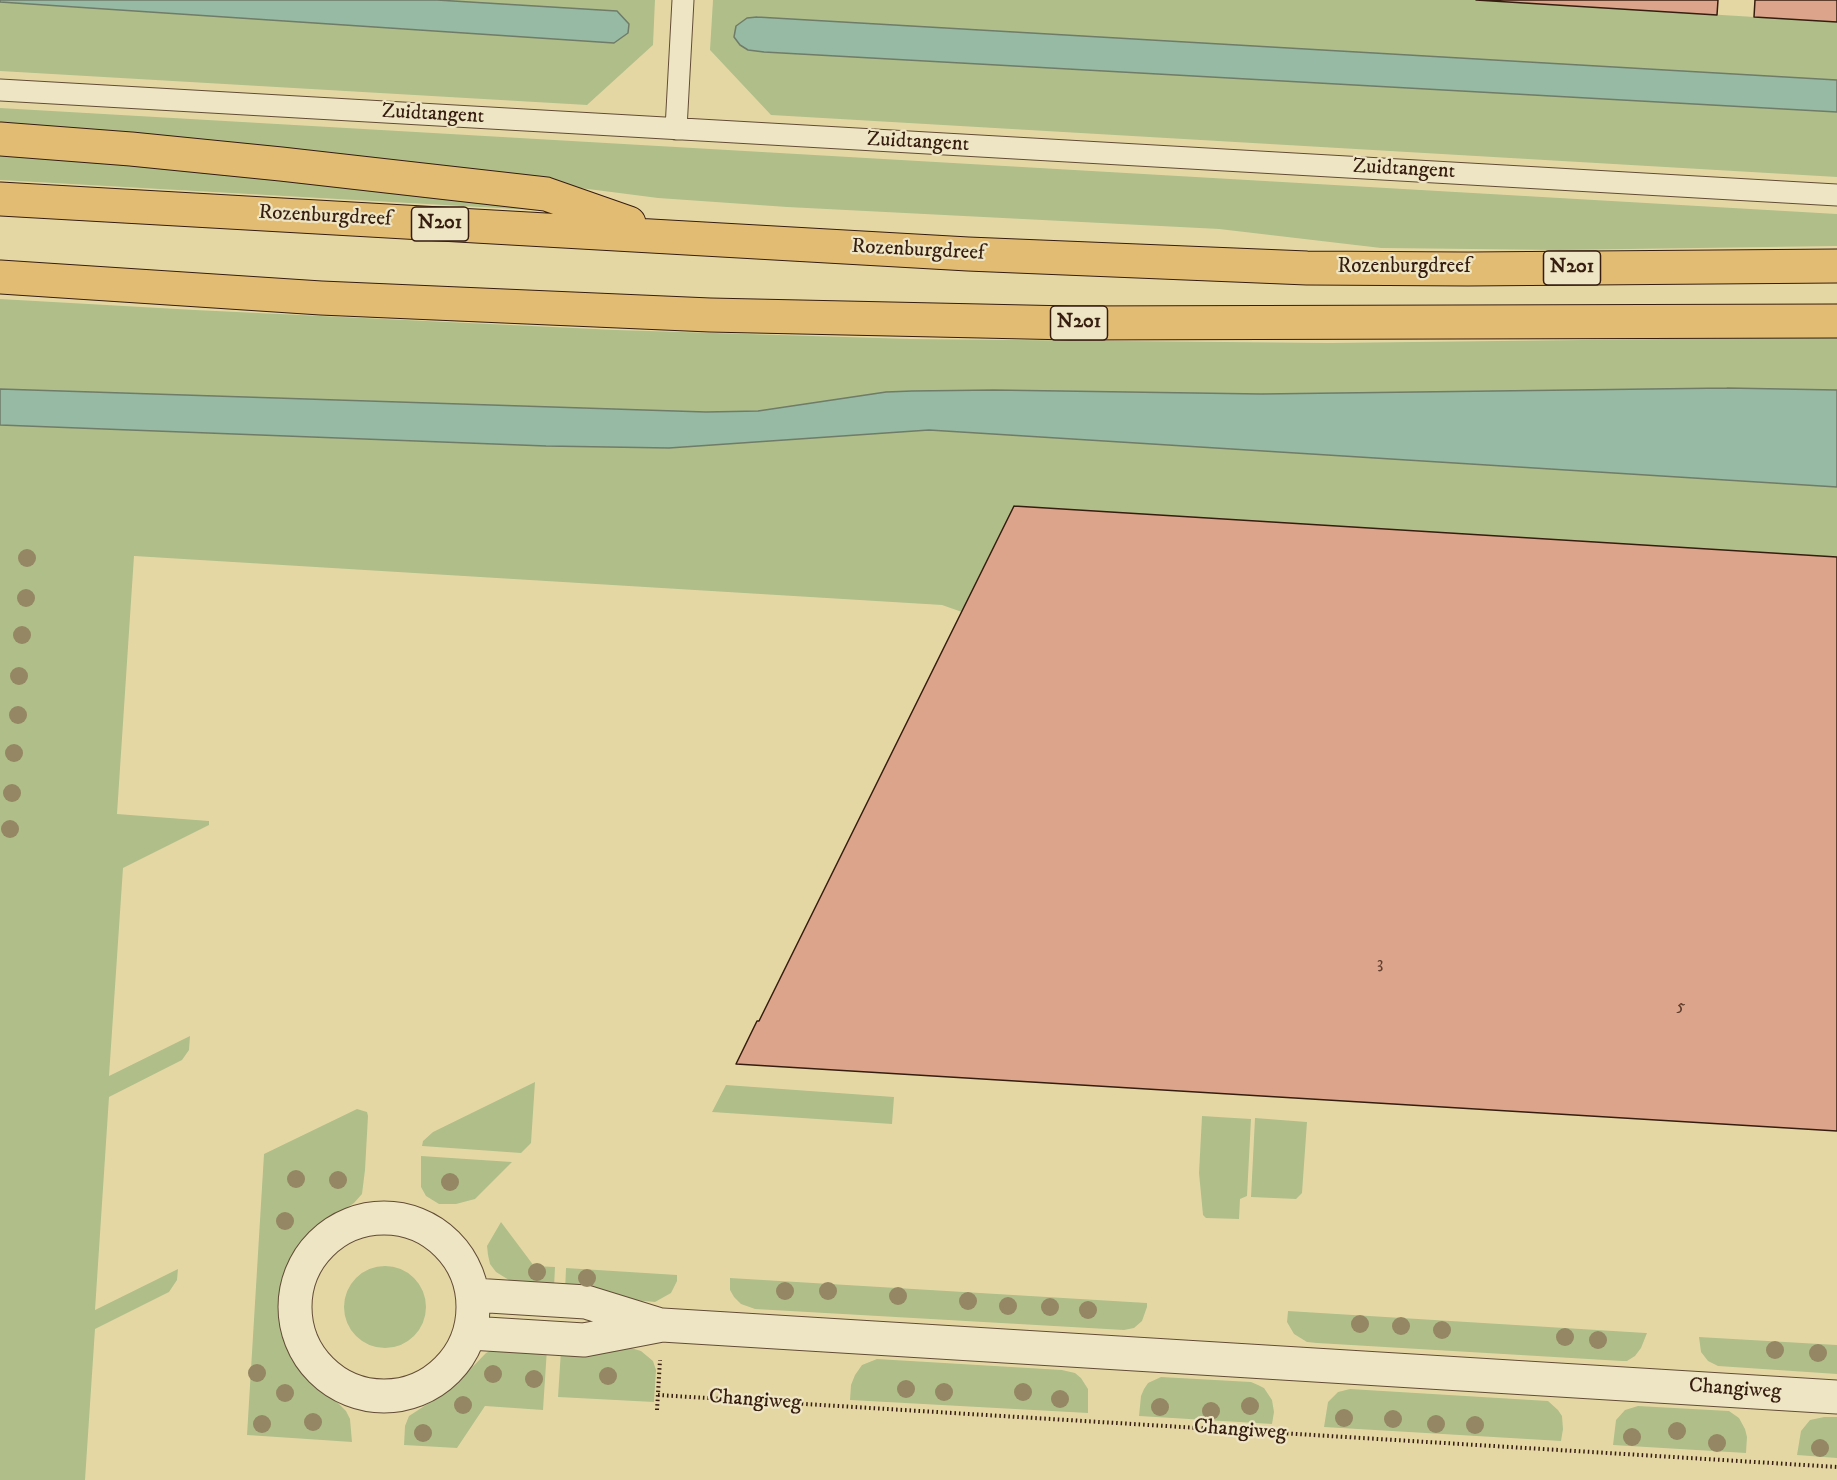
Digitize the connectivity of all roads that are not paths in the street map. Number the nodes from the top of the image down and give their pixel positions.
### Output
1 (683, 0) edge
2 (0, 90) edge
3 (676, 129) junction
4 (0, 140) edge
5 (1837, 195) edge
6 (0, 199) edge
7 (666, 236) junction
8 (1837, 266) edge
9 (0, 277) edge
10 (1837, 321) edge
11 (473, 1295) junction
12 (662, 1325) junction
13 (470, 1333) junction
14 (1837, 1397) edge

1 - 3 lane
2 - 3 lane, Zuidtangent
3 - 5 lane, Zuidtangent
4 - 7 highway
6 - 7 highway, Rozenburgdreef / N201
7 - 8 highway, Rozenburgdreef / N201
9 - 10 highway, N201
11 - 12 street, Changiweg
11 - 13 street
11 - 13 street
12 - 13 street, Changiweg
12 - 14 street, Changiweg

